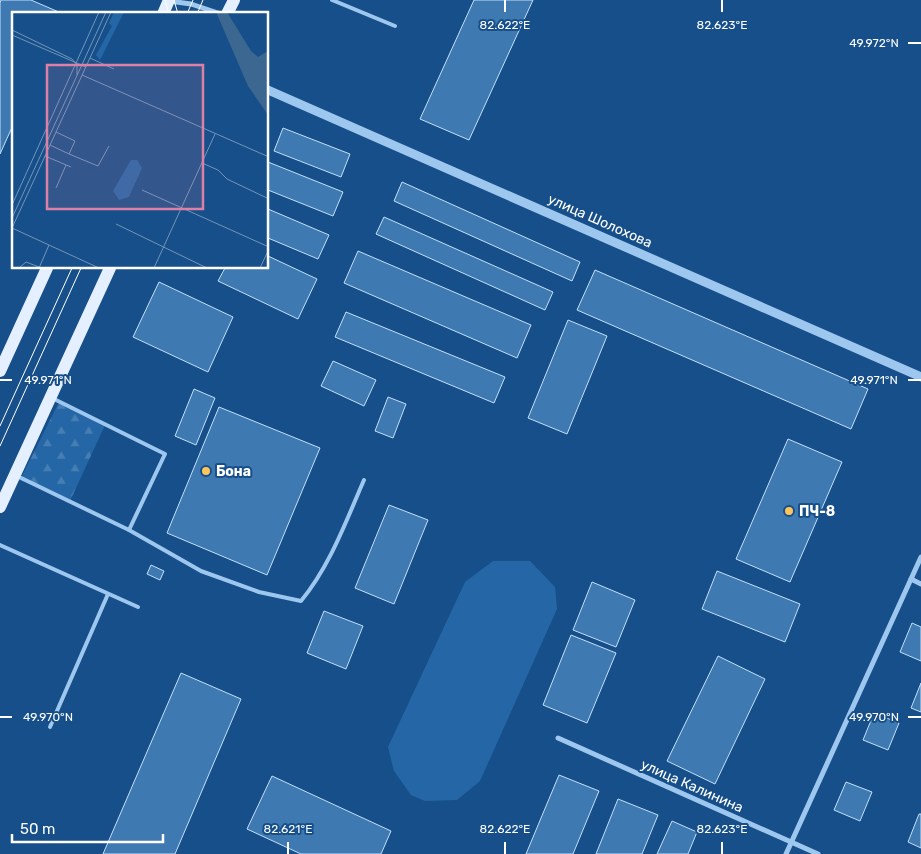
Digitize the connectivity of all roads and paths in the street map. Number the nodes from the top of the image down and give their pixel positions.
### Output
1 (168, 0) edge
2 (234, 0) edge
3 (332, 0) edge
4 (164, 12) edge
5 (215, 12) edge
6 (228, 12) edge
7 (395, 26) dead end
8 (269, 90) edge
9 (47, 269) edge
10 (110, 269) edge
11 (0, 371) edge
12 (921, 378) edge
13 (51, 398) junction
14 (15, 474) junction
15 (364, 480) dead end
16 (0, 507) edge
17 (129, 530) junction
18 (0, 545) edge
19 (921, 557) edge
20 (911, 579) junction
21 (921, 584) edge
22 (108, 594) junction
23 (138, 607) dead end
24 (50, 727) dead end
25 (558, 738) dead end
26 (791, 842) junction
27 (786, 854) edge
28 (818, 854) edge

1 - 4 main road
1 - 5 street
2 - 6 main road
3 - 7 lane
8 - 12 street, улица Шолохова
9 - 11 main road
10 - 13 main road
13 - 14 main road
13 - 17 lane
14 - 16 main road
14 - 17 lane
15 - 17 lane
18 - 22 lane
19 - 20 street
20 - 21 street
20 - 26 street
22 - 23 lane
22 - 24 lane
25 - 26 street, улица Калинина
26 - 27 street
26 - 28 street, улица Калинина

